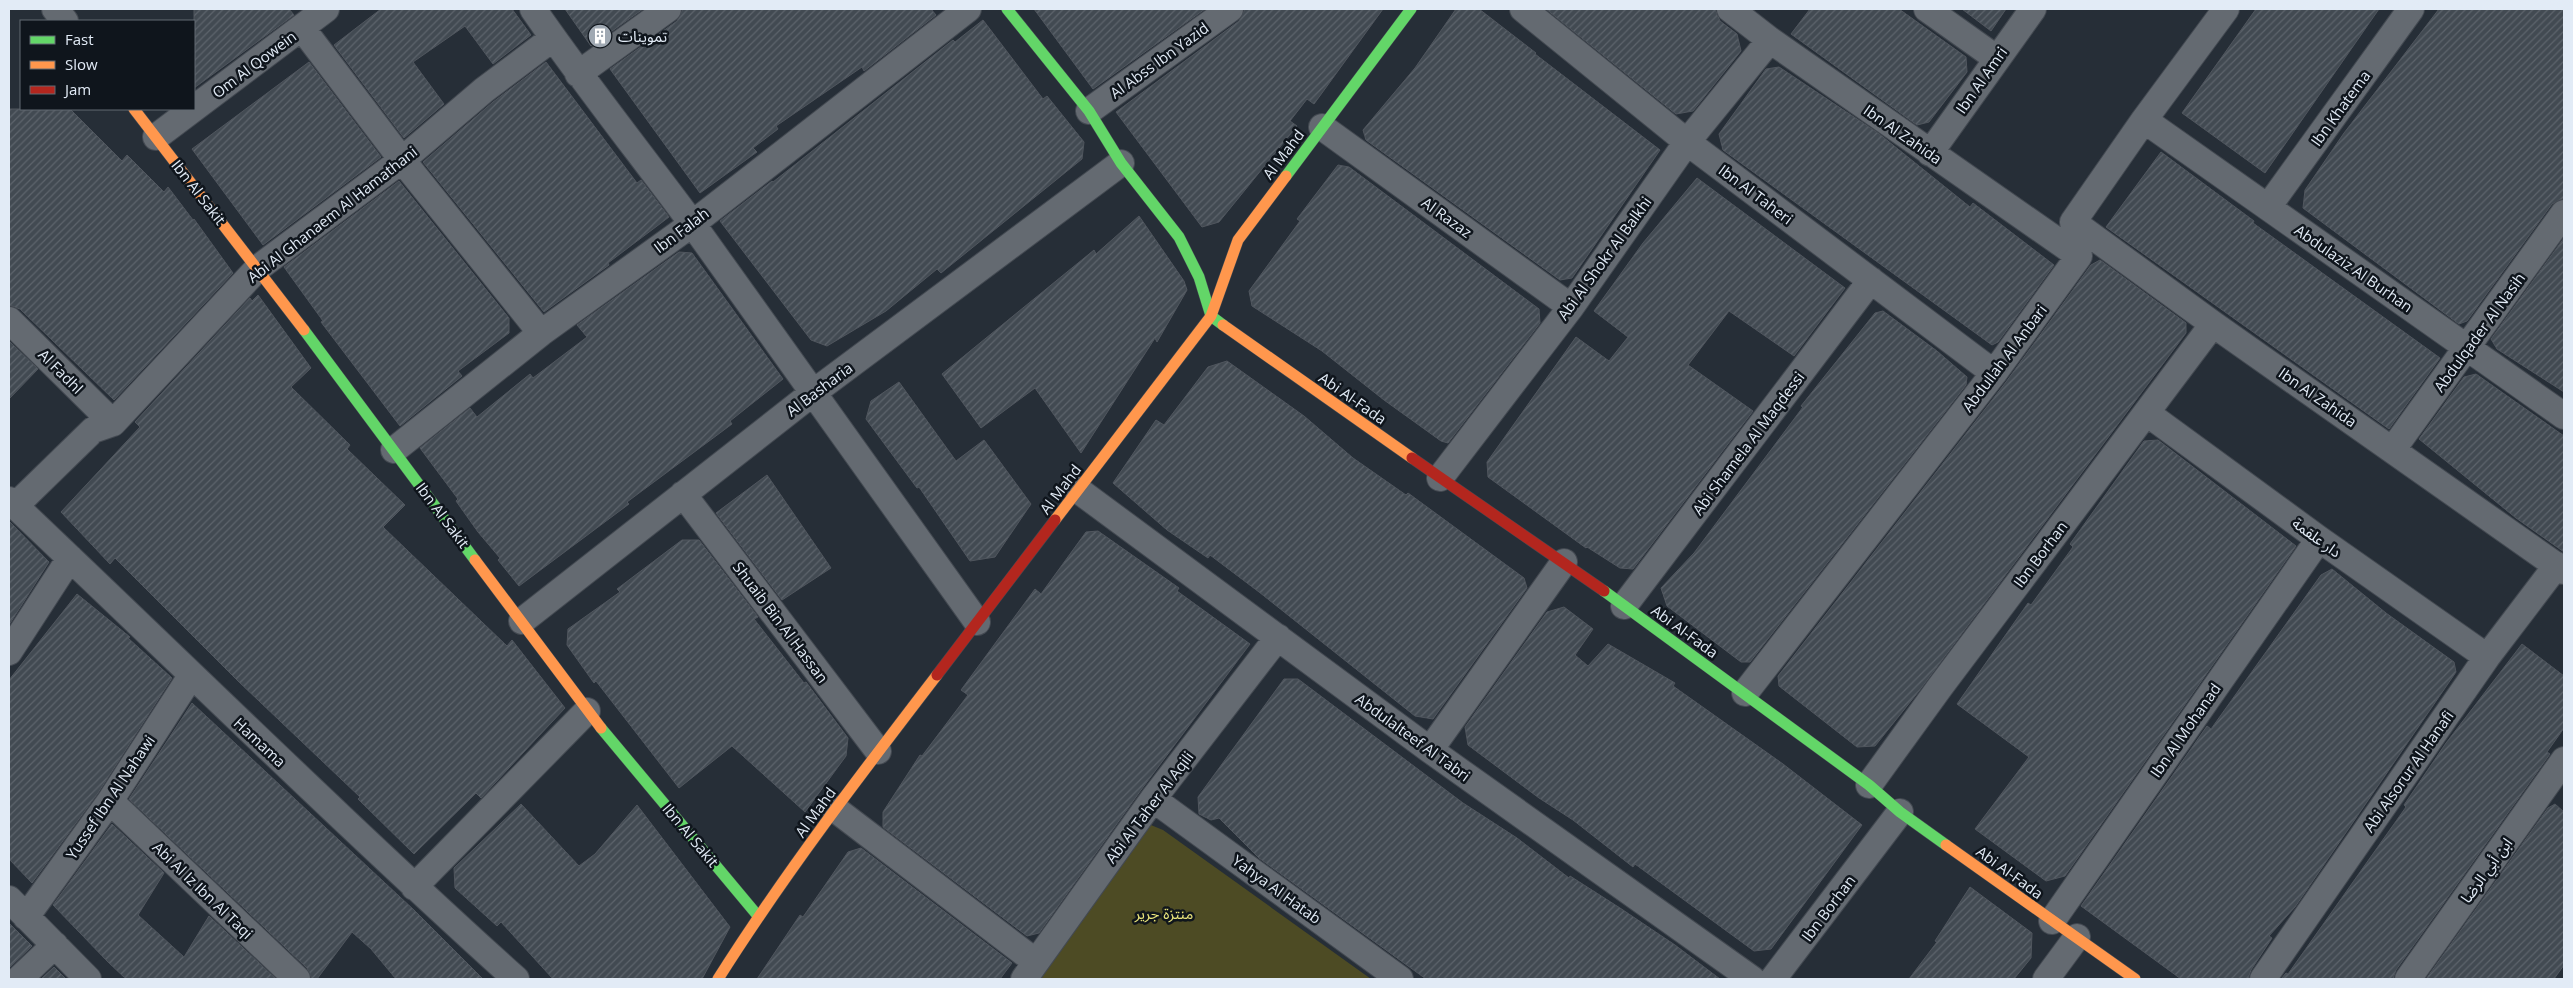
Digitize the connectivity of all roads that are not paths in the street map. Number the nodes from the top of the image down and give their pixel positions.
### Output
1 (55, 9) edge
2 (326, 9) edge
3 (533, 9) edge
4 (668, 9) edge
5 (968, 9) edge
6 (1007, 9) edge
7 (1230, 9) edge
8 (1411, 9) edge
9 (1523, 9) edge
10 (1730, 9) edge
11 (1927, 9) edge
12 (2033, 9) edge
13 (2226, 9) edge
14 (2411, 9) edge
15 (63, 20) edge
16 (302, 28) junction
17 (553, 38) junction
18 (1770, 40) junction
19 (1996, 58) junction
20 (578, 74) junction
21 (195, 108) edge
22 (135, 110) edge
23 (192, 110) edge
24 (1089, 111) junction
25 (2144, 120) junction
26 (1322, 127) junction
27 (156, 137) junction
28 (1687, 142) junction
29 (1930, 153) junction
30 (402, 160) junction
31 (1121, 163) junction
32 (2268, 207) junction
33 (2564, 213) edge
34 (2073, 222) junction
35 (692, 224) junction
36 (2078, 256) junction
37 (258, 268) junction
38 (1871, 280) junction
39 (1571, 306) junction
40 (1211, 316) junction
41 (9, 320) edge
42 (2213, 324) junction
43 (541, 333) junction
44 (2467, 349) junction
45 (1994, 373) junction
46 (814, 392) junction
47 (2148, 414) junction
48 (2564, 416) edge
49 (113, 423) junction
50 (2393, 449) junction
51 (394, 450) junction
52 (1440, 478) junction
53 (1078, 490) junction
54 (683, 494) junction
55 (12, 503) edge
56 (2319, 539) junction
57 (70, 558) junction
58 (1564, 562) junction
59 (2561, 568) edge
60 (1624, 606) junction
61 (522, 621) junction
62 (977, 622) junction
63 (1278, 637) junction
64 (9, 652) edge
65 (2487, 657) junction
66 (191, 676) junction
67 (1745, 693) junction
68 (587, 711) junction
69 (1430, 750) junction
70 (878, 751) junction
71 (2560, 774) edge
72 (1869, 785) junction
73 (1153, 798) junction
74 (110, 800) junction
75 (835, 810) junction
76 (1900, 812) junction
77 (414, 887) junction
78 (18, 908) edge
79 (758, 916) junction
80 (2052, 921) junction
81 (2077, 937) junction
82 (55, 945) junction
83 (1030, 971) edge
84 (19, 979) edge
85 (88, 979) edge
86 (297, 979) edge
87 (516, 979) edge
88 (718, 979) edge
89 (1400, 979) edge
90 (1752, 979) edge
91 (1773, 979) edge
92 (2046, 979) edge
93 (2135, 979) edge
94 (2263, 979) edge
95 (2408, 979) edge

1 - 15 street
2 - 16 street, Om Al Qowein
3 - 17 street
4 - 20 street
5 - 35 street, Ibn Falah
6 - 24 street
7 - 24 street, Al Abss Ibn Yazid
8 - 26 street, Al Mahd
9 - 28 street, Ibn Al Taheri
10 - 18 street, Ibn Al Zahida
11 - 19 street
12 - 19 street, Ibn Al Amri
13 - 25 street
14 - 32 street, Ibn Khatema
16 - 21 street, Om Al Qowein
16 - 30 street
17 - 20 street
17 - 30 street, Abi Al Ghanaem Al Hamathani
18 - 28 street, Abi Al Shokr Al Balkhi
18 - 29 street, Ibn Al Zahida
19 - 29 street, Ibn Al Amri
20 - 35 street
22 - 27 street, Ibn Al Sakit
23 - 27 street, Om Al Qowein
24 - 31 street
25 - 32 street, Abdulaziz Al Burhan
25 - 34 street
26 - 39 street, Al Razaz
26 - 40 street, Al Mahd
27 - 37 street, Ibn Al Sakit
28 - 38 street, Ibn Al Taheri
28 - 39 street, Abi Al Shokr Al Balkhi
29 - 36 street, Ibn Al Zahida
30 - 37 street, Abi Al Ghanaem Al Hamathani
30 - 43 street
31 - 40 street
31 - 46 street, Al Basharia
32 - 44 street, Abdulaziz Al Burhan
33 - 44 street, Abdulqader Al Nasih
34 - 36 street
34 - 42 street, Ibn Al Zahida
35 - 43 street, Ibn Falah
35 - 46 street
36 - 45 street, Abdullah Al Anbari
37 - 49 street, Abi Al Ghanaem Al Hamathani
37 - 51 street, Ibn Al Sakit
38 - 45 street, Ibn Al Taheri
38 - 60 street, Abi Shamela Al Maqdessi
39 - 52 street, Abi Al Shokr Al Balkhi
40 - 52 street, Abi Al-Fada
40 - 53 street, Al Mahd
41 - 49 street, Al Fadhl
42 - 47 street, Ibn Borhan
42 - 50 street, Ibn Al Zahida
43 - 51 street, Ibn Falah
44 - 48 street, Abdulaziz Al Burhan
44 - 50 street, Abdulqader Al Nasih
45 - 67 street, Abdullah Al Anbari
46 - 54 street, Al Basharia
46 - 62 street
47 - 56 street, دار علقمة
47 - 72 street, Ibn Borhan
49 - 55 street, Abi Al Ghanaem Al Hamathani
50 - 59 street, Ibn Al Zahida
51 - 61 street, Ibn Al Sakit
52 - 58 street, Abi Al-Fada
53 - 62 street, Al Mahd
53 - 63 street, Abdulalteef Al Tabri
54 - 61 street, Al Basharia
54 - 70 street, Shuaib Bin Al Hassan
55 - 57 street, Hamama
56 - 65 street, دار علقمة
56 - 80 street, Ibn Al Mohanad
57 - 64 street
57 - 66 street, Hamama
58 - 60 street, Abi Al-Fada
58 - 69 street
59 - 65 street, Abi Alsorur Al Hanafi
60 - 67 street, Abi Al-Fada
61 - 68 street, Ibn Al Sakit
62 - 70 street, Al Mahd
63 - 69 street, Abdulalteef Al Tabri
63 - 73 street, Abi Al Taher Al Aqili
65 - 94 street, Abi Alsorur Al Hanafi
66 - 74 street, Yussef Ibn Al Nahawi
66 - 77 street, Hamama
67 - 72 street, Abi Al-Fada
68 - 77 street
68 - 79 street, Ibn Al Sakit
69 - 90 street, Abdulalteef Al Tabri
70 - 75 street, Al Mahd
71 - 95 street, ابن أبي الرضا
72 - 76 street, Abi Al-Fada
73 - 83 street, Abi Al Taher Al Aqili
73 - 89 street, Yahya Al Hatab
74 - 78 street, Yussef Ibn Al Nahawi
74 - 86 street, Abi Al Iz Ibn Al Taqi
75 - 79 street, Al Mahd
75 - 83 street
76 - 80 street, Abi Al-Fada
76 - 91 street, Ibn Borhan
77 - 87 street, Hamama
78 - 82 street
79 - 88 street, Al Mahd
80 - 81 street, Abi Al-Fada
81 - 92 street
81 - 93 street, Abi Al-Fada
82 - 84 street
82 - 85 street

